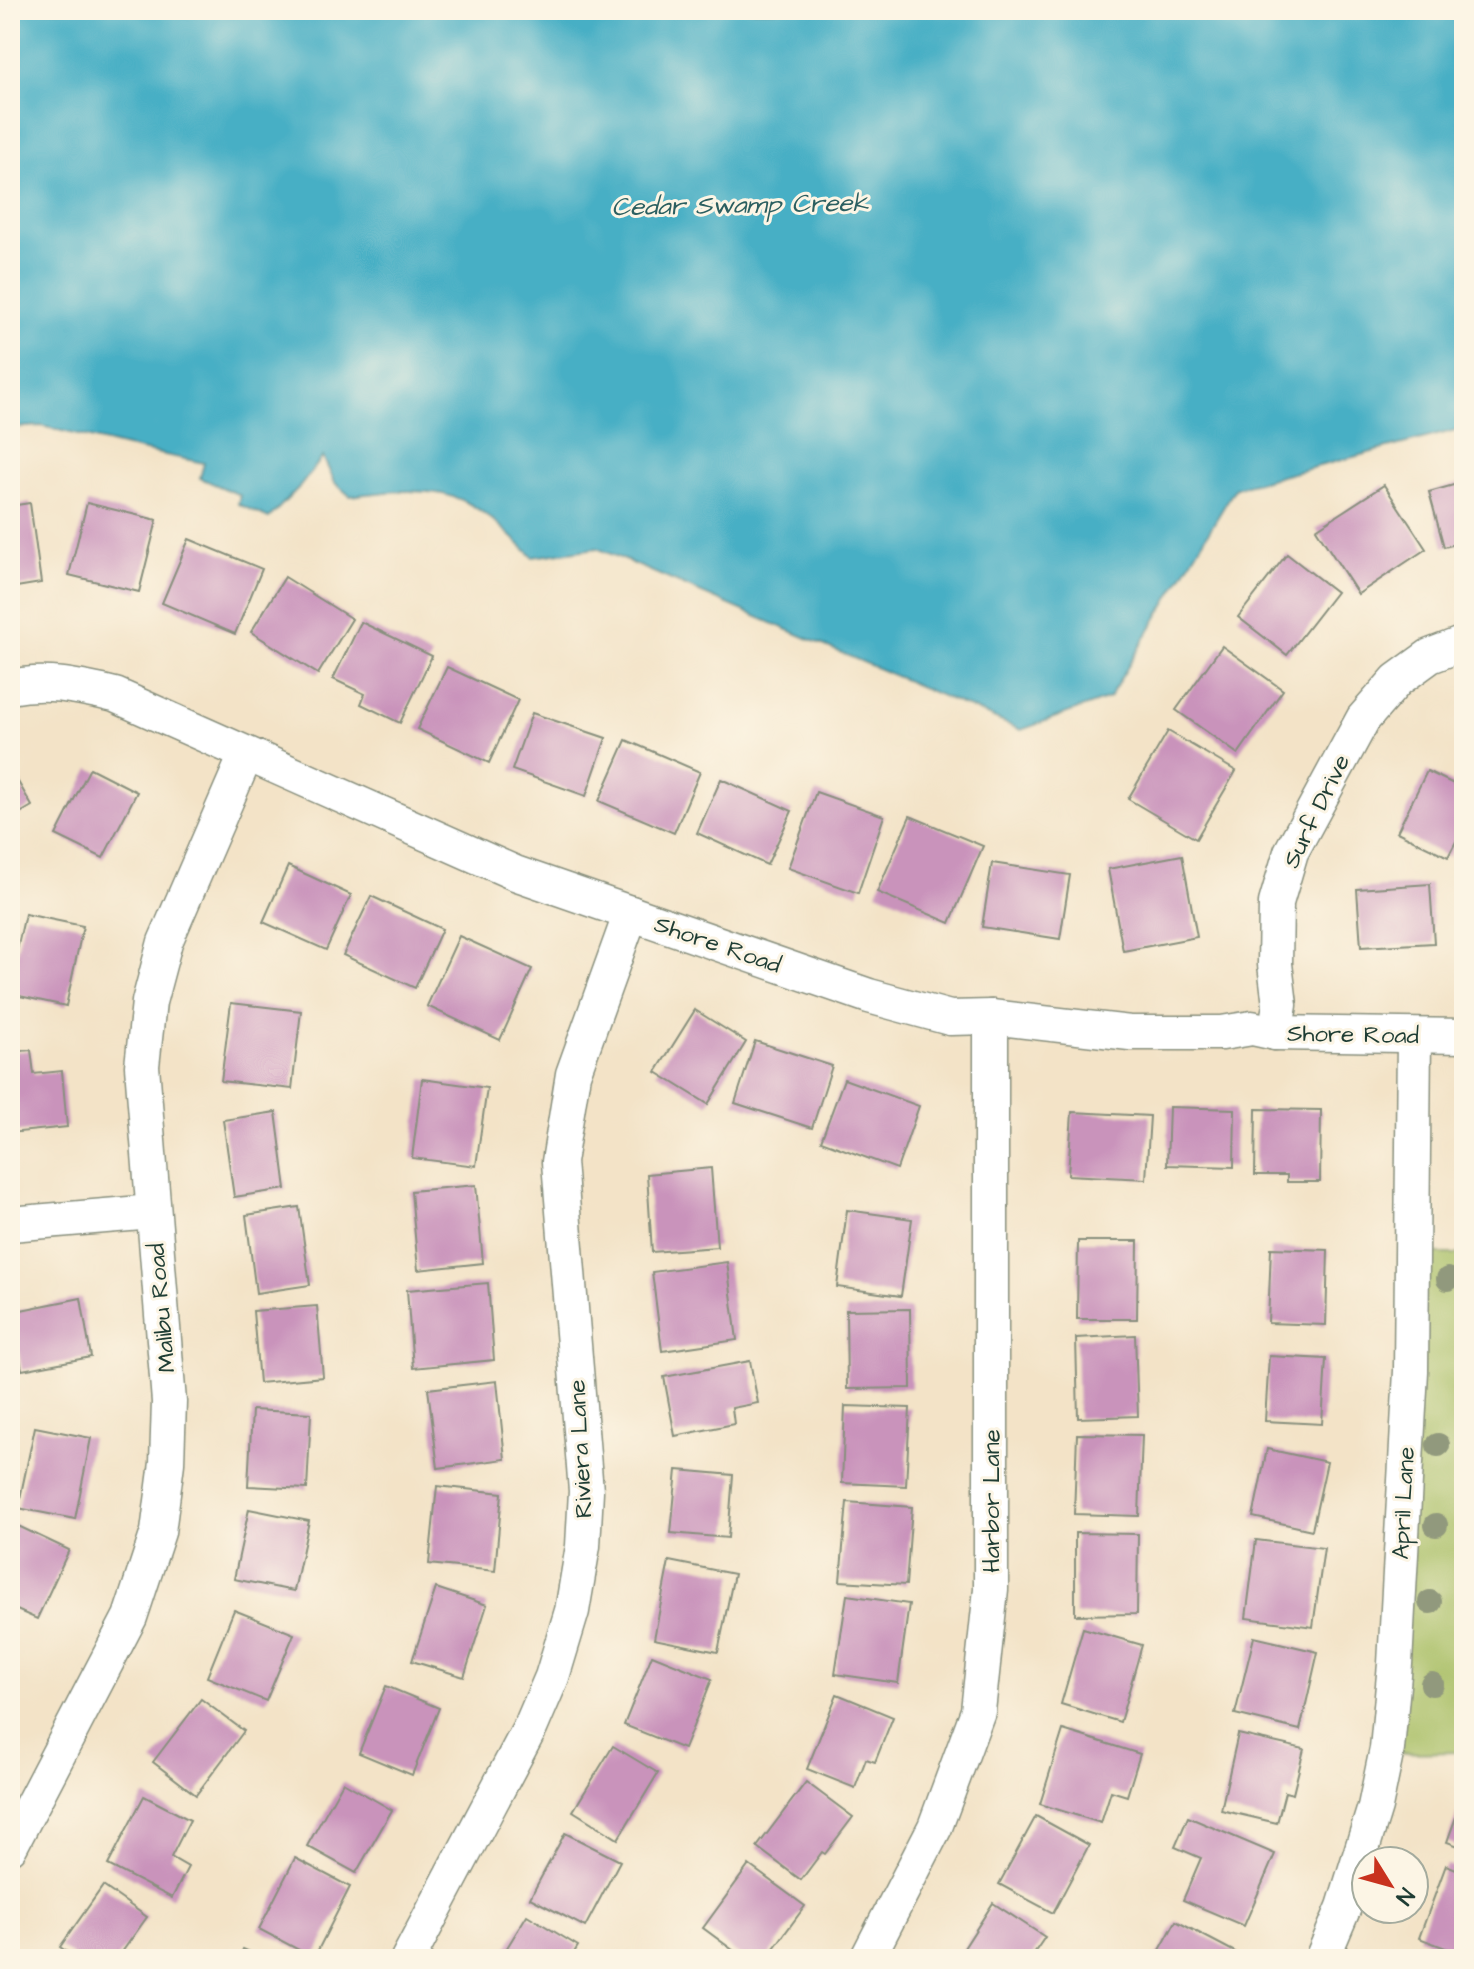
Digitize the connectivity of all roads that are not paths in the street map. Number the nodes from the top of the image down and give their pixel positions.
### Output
1 (1464, 643) edge
2 (10, 687) edge
3 (246, 755) junction
4 (631, 913) junction
5 (991, 1017) junction
6 (1275, 1033) junction
7 (1414, 1036) junction
8 (1464, 1036) edge
9 (153, 1212) junction
10 (10, 1224) edge
11 (10, 1847) edge
12 (408, 1959) edge
13 (867, 1959) edge
14 (1322, 1959) edge

1 - 6 street, Surf Drive
2 - 3 street, Shore Road
3 - 4 street, Shore Road
3 - 9 street, Malibu Road
4 - 5 street, Shore Road
4 - 12 street, Riviera Lane
5 - 6 street, Shore Road
5 - 13 street, Harbor Lane
6 - 7 street, Shore Road
7 - 8 street, Shore Road
7 - 14 street, April Lane
9 - 10 street
9 - 11 street, Malibu Road

